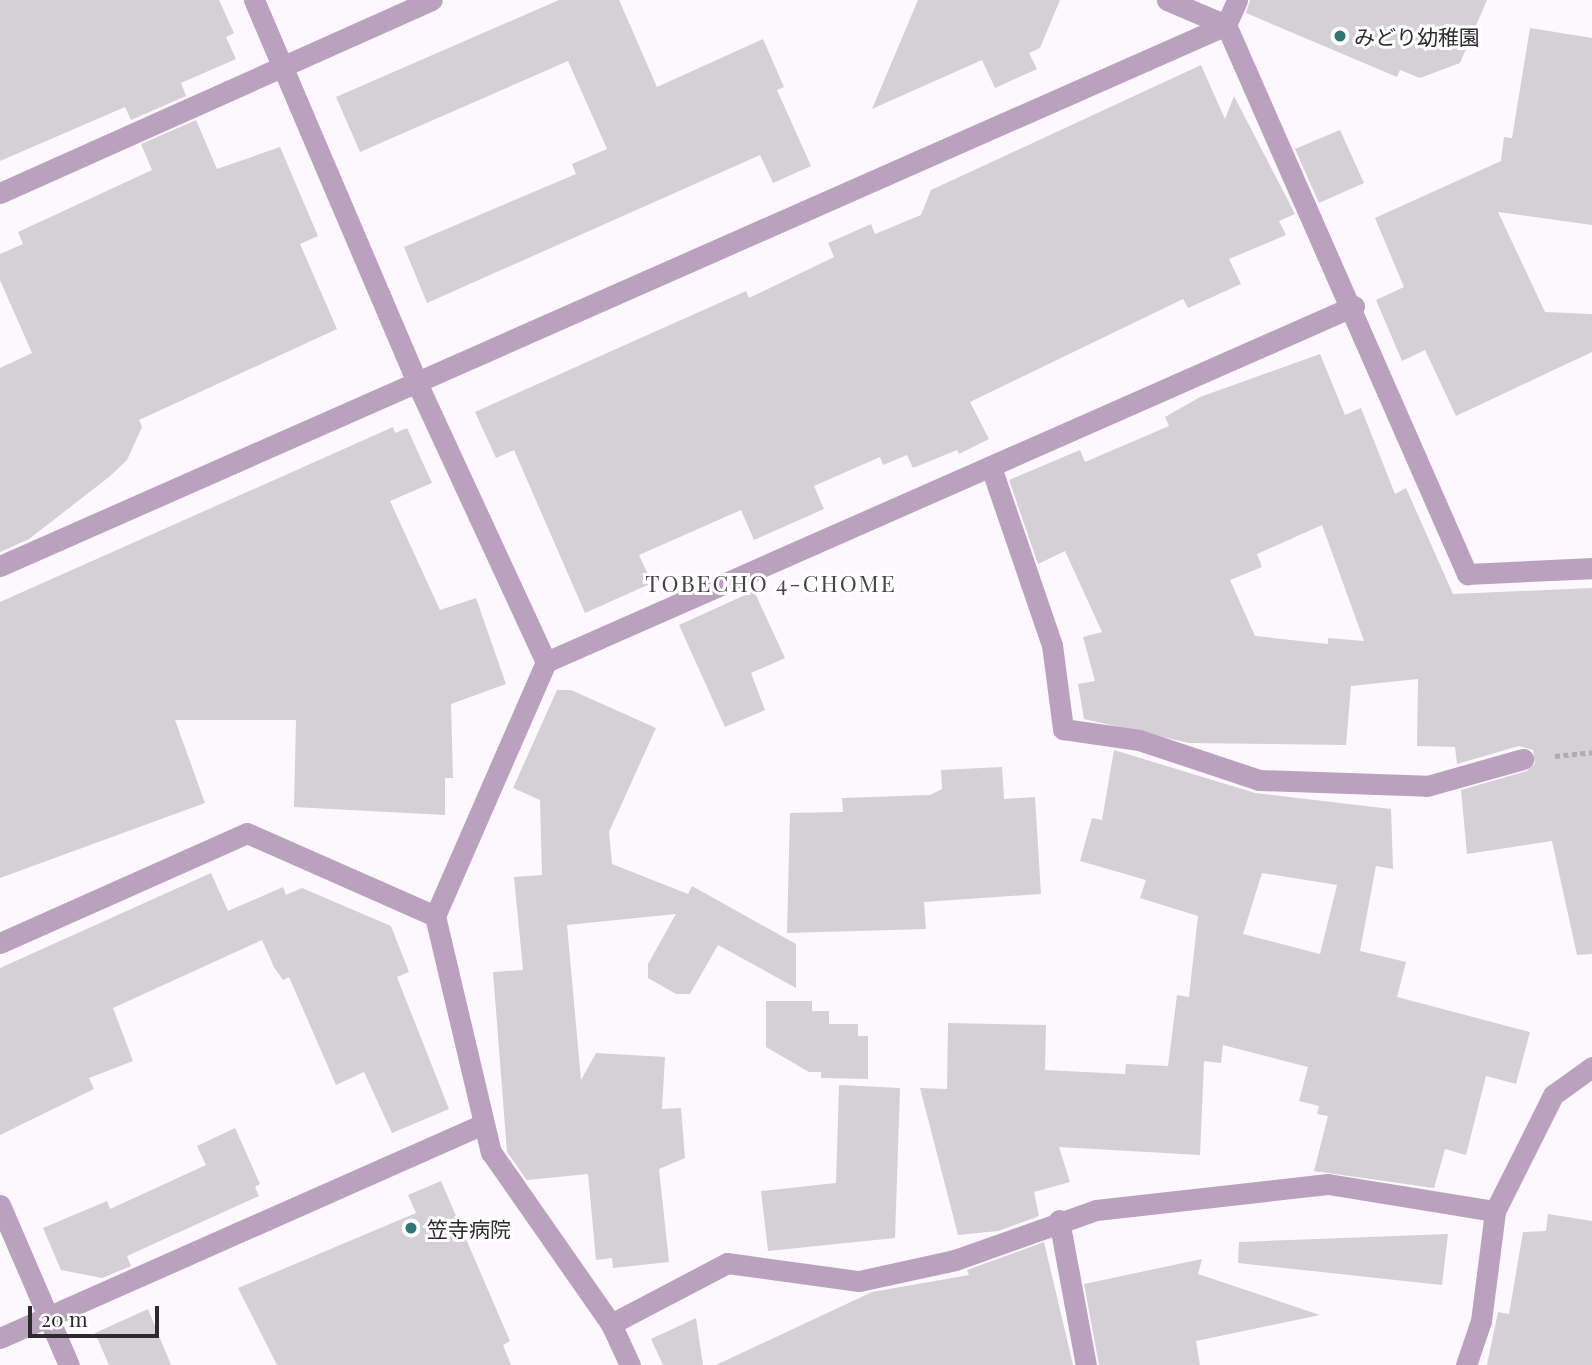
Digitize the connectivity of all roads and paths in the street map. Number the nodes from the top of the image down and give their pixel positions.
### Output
1 (254, 0) edge
2 (432, 0) edge
3 (1167, 0) edge
4 (1237, 0) edge
5 (1226, 25) junction
6 (283, 67) junction
7 (0, 193) edge
8 (1354, 306) junction
9 (416, 383) junction
10 (992, 467) junction
11 (0, 566) edge
12 (1592, 568) edge
13 (545, 662) junction
14 (1523, 759) dead end
15 (435, 916) junction
16 (0, 943) edge
17 (1592, 1067) edge
18 (481, 1125) junction
19 (0, 1205) edge
20 (1495, 1211) junction
21 (1059, 1220) junction
22 (47, 1317) junction
23 (611, 1324) junction
24 (0, 1338) edge
25 (69, 1365) edge
26 (630, 1365) edge
27 (1086, 1365) edge
28 (1466, 1365) edge

1 - 6 street
2 - 6 street
3 - 5 street
4 - 5 street
5 - 8 street
5 - 9 street
6 - 7 street
6 - 9 street
8 - 10 street
8 - 12 street
9 - 11 street
9 - 13 street
10 - 13 street
10 - 14 street
13 - 15 street
15 - 16 street
15 - 18 street
17 - 20 street
18 - 22 street
18 - 23 street
19 - 22 street
20 - 21 street
20 - 28 street
21 - 23 street
21 - 27 street
22 - 24 street
22 - 25 street
23 - 26 street

